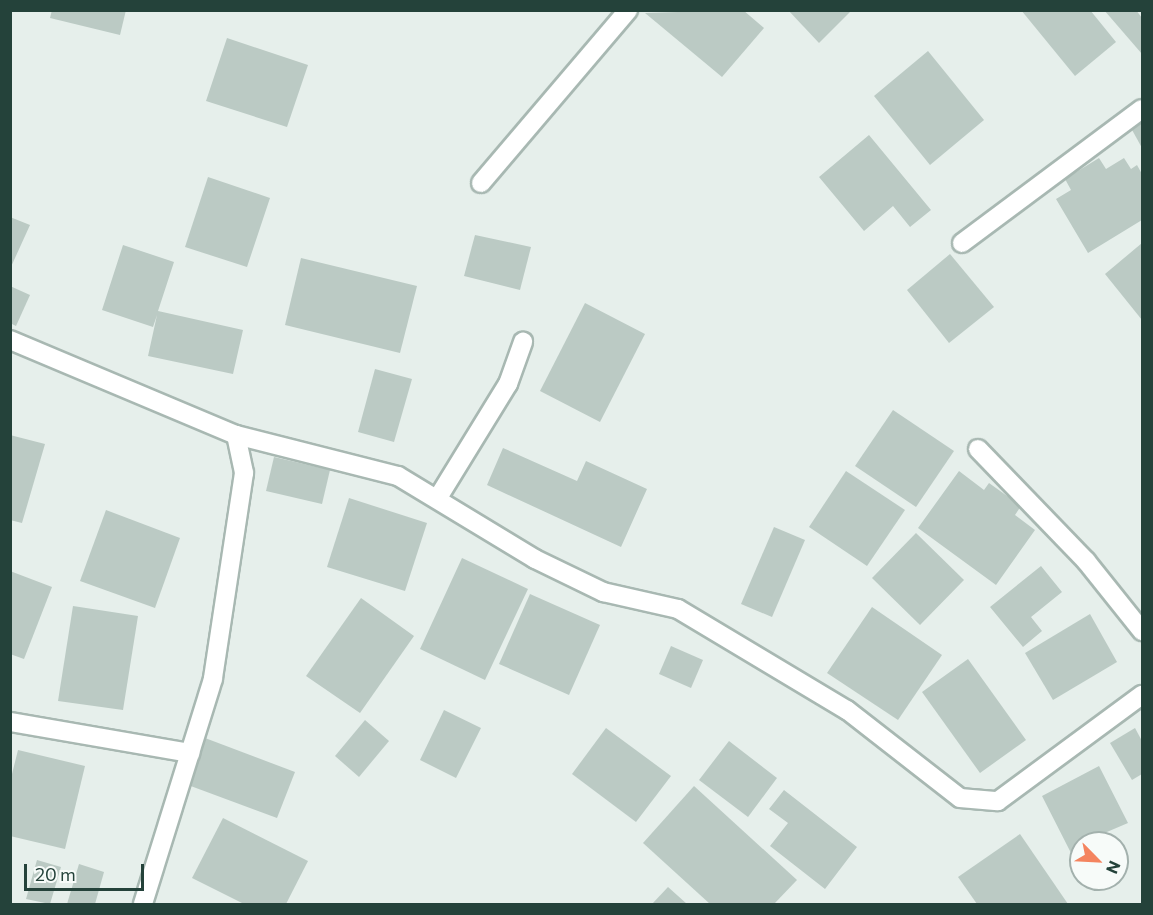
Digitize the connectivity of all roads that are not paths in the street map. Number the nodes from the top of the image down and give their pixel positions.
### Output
1 (628, 10) edge
2 (1143, 109) edge
3 (482, 183) dead end
4 (962, 243) dead end
5 (10, 340) edge
6 (524, 342) dead end
7 (236, 435) junction
8 (978, 449) dead end
9 (439, 496) junction
10 (1143, 631) edge
11 (1143, 695) edge
12 (10, 722) edge
13 (190, 753) junction
14 (143, 904) edge

1 - 3 street
2 - 4 street
5 - 7 street
6 - 9 street
7 - 9 street
7 - 13 street
8 - 10 street
9 - 11 street
12 - 13 street
13 - 14 street

